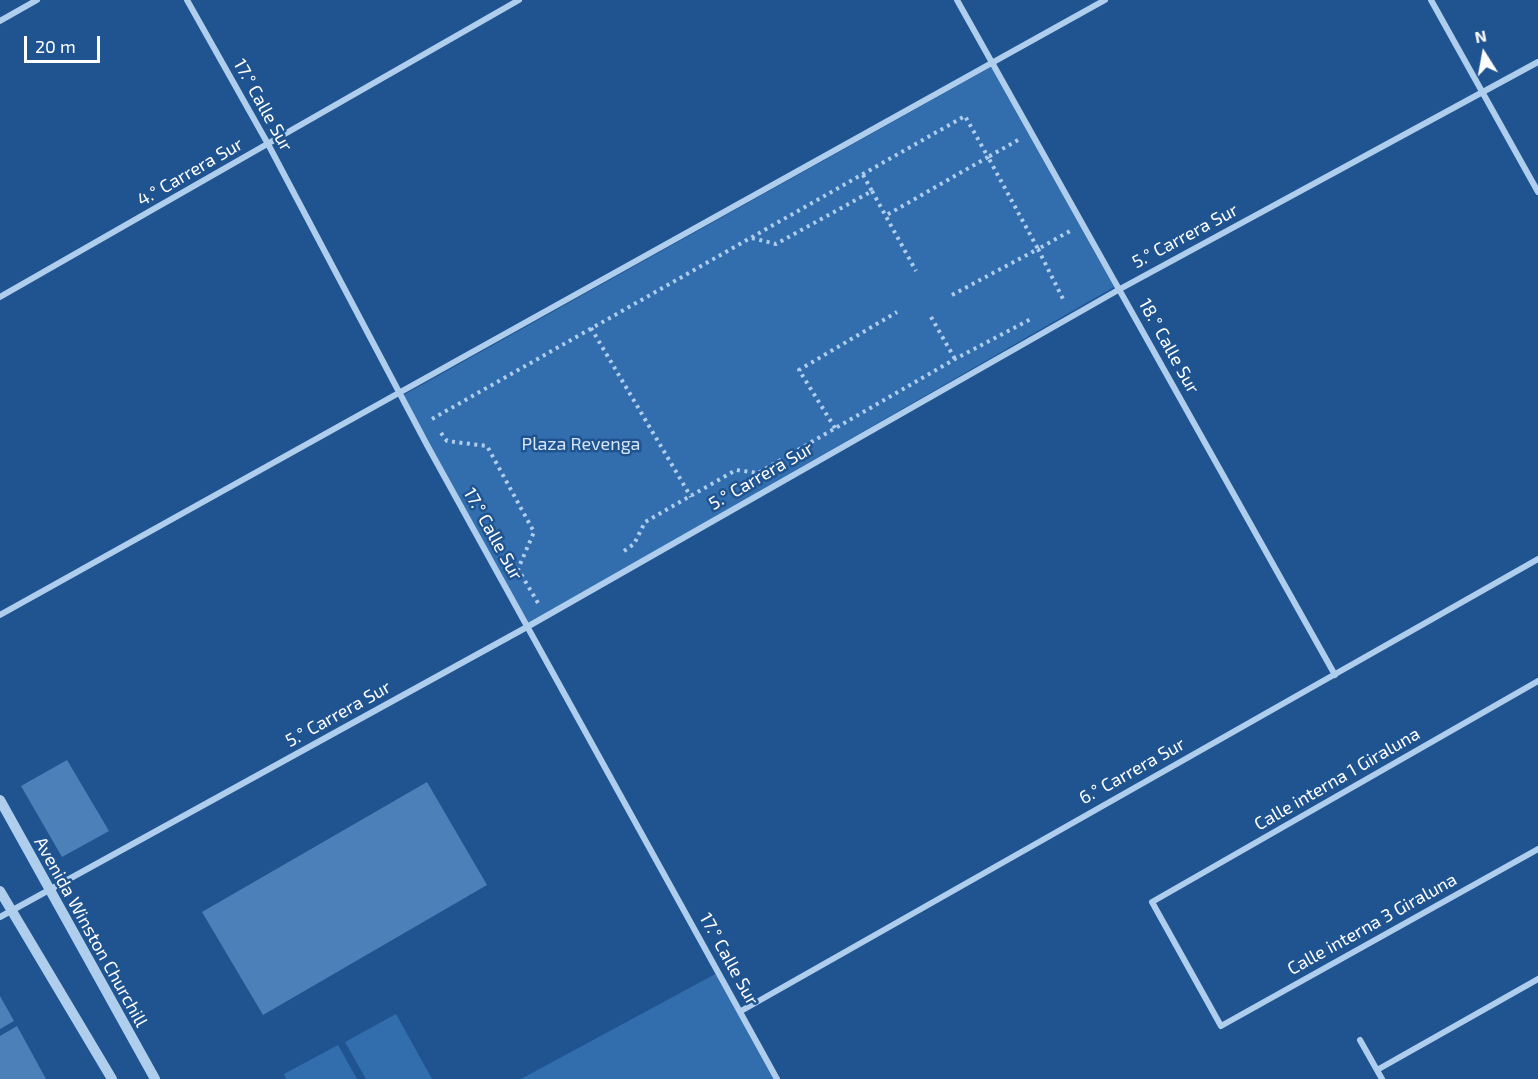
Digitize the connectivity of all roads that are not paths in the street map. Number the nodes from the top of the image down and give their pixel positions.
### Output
1 (37, 0) edge
2 (187, 0) edge
3 (519, 0) edge
4 (957, 0) edge
5 (1105, 0) edge
6 (1431, 0) edge
7 (0, 21) edge
8 (993, 62) junction
9 (1538, 62) edge
10 (1484, 92) junction
11 (268, 144) junction
12 (1538, 192) edge
13 (1119, 289) junction
14 (0, 297) edge
15 (399, 395) junction
16 (1538, 559) edge
17 (0, 615) edge
18 (527, 627) junction
19 (1335, 675) junction
20 (1538, 681) edge
21 (0, 800) edge
22 (1538, 849) edge
23 (48, 890) junction
24 (0, 891) edge
25 (11, 911) junction
26 (0, 917) edge
27 (1538, 979) edge
28 (741, 1011) junction
29 (1221, 1026) joint
30 (1360, 1040) dead end
31 (1377, 1070) junction
32 (112, 1079) edge
33 (154, 1079) edge
34 (777, 1079) edge
35 (1382, 1079) edge

1 - 7 street
2 - 11 street, 17.° Calle Sur
3 - 11 street, 4.° Carrera Sur
4 - 8 street, 18.° Calle Sur
5 - 8 street
6 - 10 street
8 - 13 street, 18.° Calle Sur
8 - 15 street
9 - 10 street, 5.° Carrera Sur
10 - 12 street
10 - 13 street, 5.° Carrera Sur
11 - 14 street, 4.° Carrera Sur
11 - 15 street, 17.° Calle Sur
13 - 18 street, 5.° Carrera Sur
13 - 19 street, 18.° Calle Sur
15 - 17 street
15 - 18 street, 17.° Calle Sur
16 - 19 street, 6.° Carrera Sur
18 - 23 street, 5.° Carrera Sur
18 - 28 street, 17.° Calle Sur
19 - 28 street, 6.° Carrera Sur
20 - 29 street, Calle interna 1 Giraluna
21 - 23 street, Avenida Winston Churchill
22 - 29 street, Calle interna 3 Giraluna
23 - 25 street, 5.° Carrera Sur
23 - 33 street, Avenida Winston Churchill
24 - 25 street
25 - 26 street, 5.° Carrera Sur
25 - 32 street
27 - 31 street
28 - 34 street, 17.° Calle Sur
30 - 31 street
31 - 35 street

